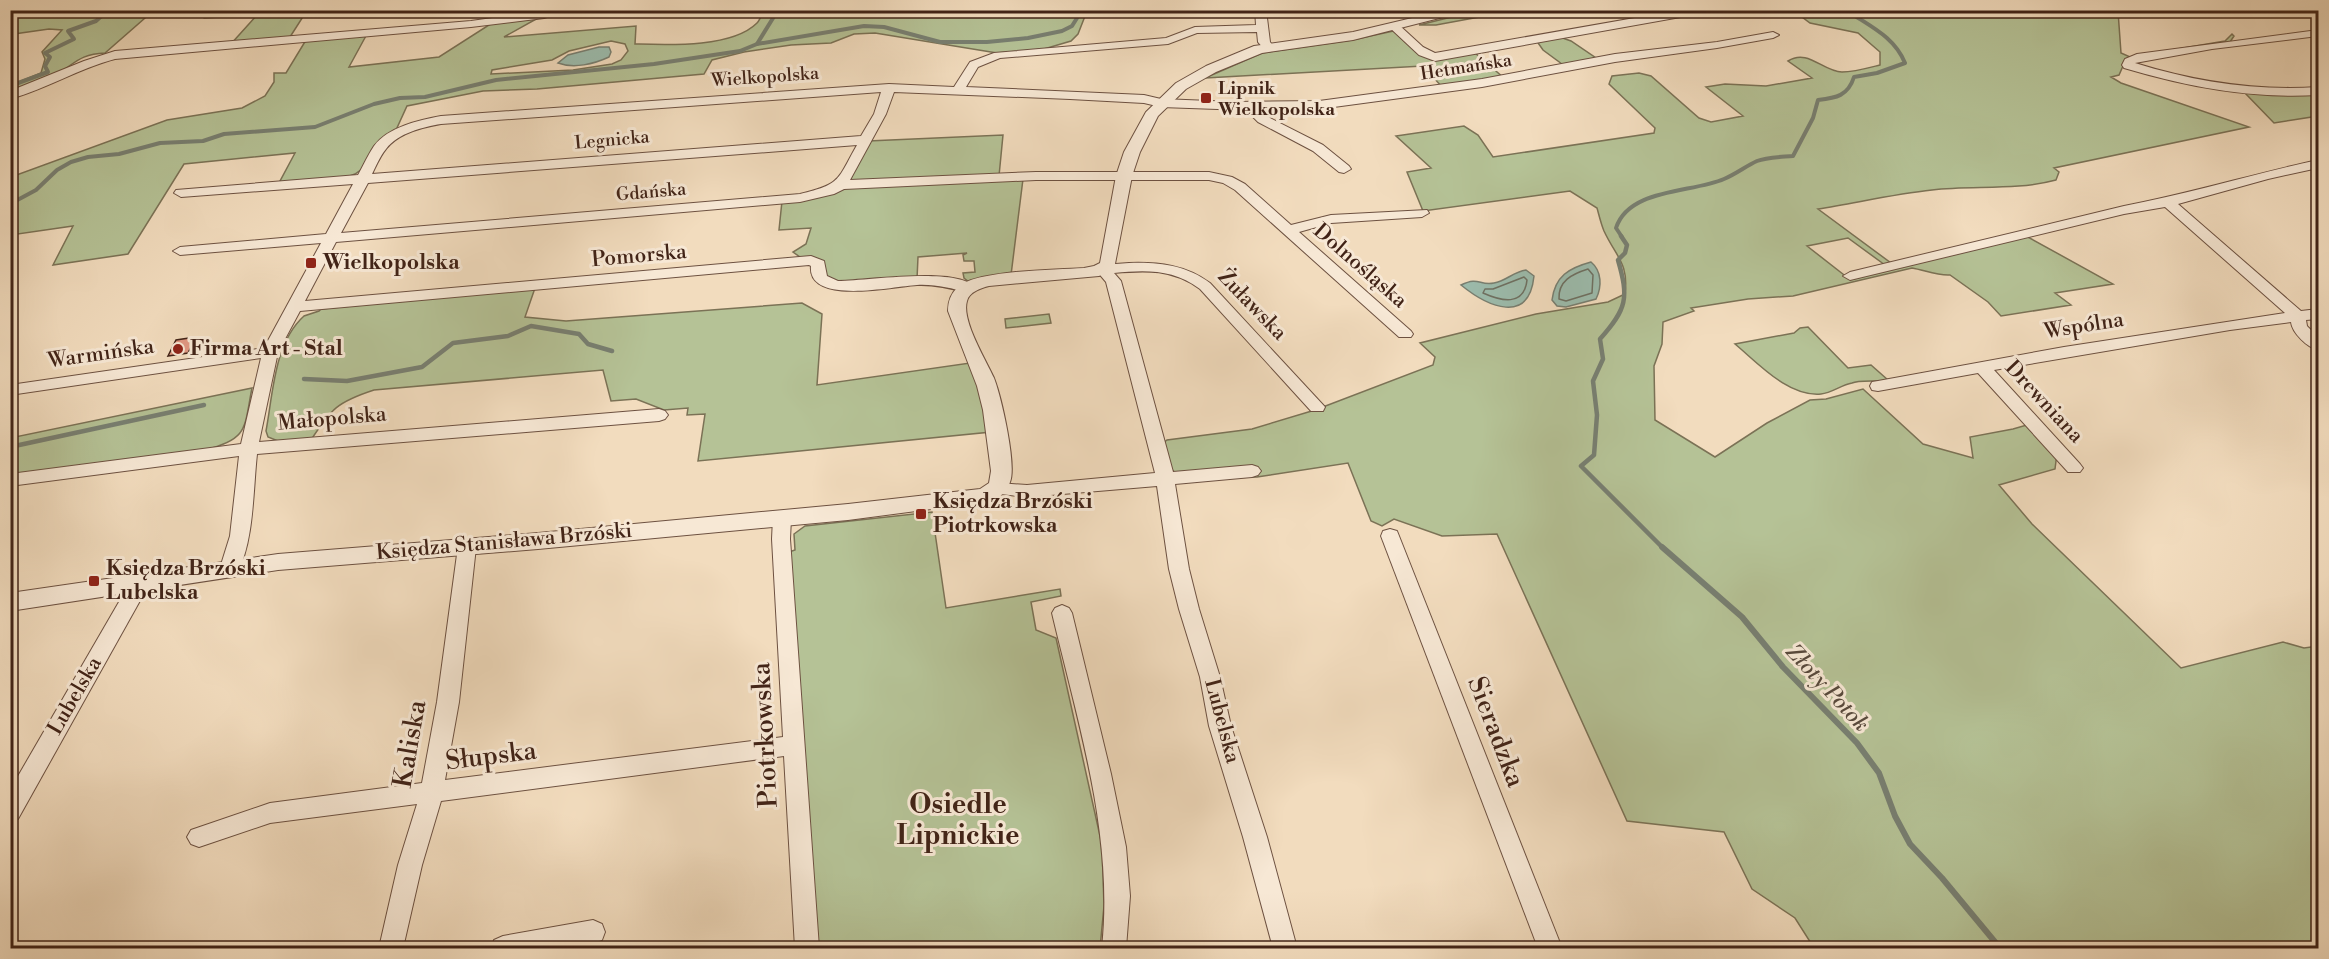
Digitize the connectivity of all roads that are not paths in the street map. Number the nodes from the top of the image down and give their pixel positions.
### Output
1 (563, 10) edge
2 (1260, 10) edge
3 (1465, 10) edge
4 (1703, 10) edge
5 (1395, 27) junction
6 (1262, 28) junction
7 (2319, 33) edge
8 (1773, 35) dead end
9 (1268, 47) junction
10 (889, 88) junction
11 (958, 90) junction
12 (2319, 91) edge
13 (10, 95) edge
14 (1161, 103) junction
15 (1249, 106) junction
16 (865, 140) junction
17 (2319, 164) edge
18 (1344, 169) dead end
19 (1124, 176) junction
20 (363, 178) junction
21 (841, 185) junction
22 (181, 193) dead end
23 (2168, 202) junction
24 (1422, 213) dead end
25 (1288, 230) junction
26 (331, 240) junction
27 (180, 251) dead end
28 (1102, 269) junction
29 (1850, 276) dead end
30 (968, 288) junction
31 (294, 307) junction
32 (2319, 314) edge
33 (2298, 317) junction
34 (1405, 334) dead end
35 (2319, 345) edge
36 (270, 352) junction
37 (1981, 366) junction
38 (1878, 386) dead end
39 (10, 390) edge
40 (1317, 407) dead end
41 (659, 415) dead end
42 (249, 449) junction
43 (2074, 468) dead end
44 (1252, 471) dead end
45 (1164, 479) junction
46 (10, 480) edge
47 (998, 489) junction
48 (782, 518) junction
49 (1390, 536) dead end
50 (467, 547) junction
51 (230, 568) junction
52 (141, 581) junction
53 (10, 602) edge
54 (1062, 614) dead end
55 (794, 745) junction
56 (21, 773) edge
57 (432, 792) junction
58 (10, 812) edge
59 (199, 837) dead end
60 (593, 932) dead end
61 (391, 948) edge
62 (503, 948) edge
63 (807, 948) edge
64 (1114, 948) edge
65 (1289, 948) edge
66 (1550, 948) edge

1 - 13 street
2 - 6 street
3 - 5 street
4 - 5 street
5 - 9 street
6 - 9 street
6 - 11 street
7 - 12 street
8 - 15 street, Hetmańska
9 - 14 street
10 - 11 street, Wielkopolska
10 - 16 street
10 - 20 street, Wielkopolska
11 - 14 street, Wielkopolska
14 - 15 street, Hetmańska
14 - 19 street
15 - 18 street
16 - 20 street, Legnicka
16 - 21 street
17 - 23 street
19 - 21 street, Gdańska
19 - 25 street, Dolnośląska
19 - 28 street
20 - 22 street
20 - 26 street, Wielkopolska
21 - 26 street, Gdańska
23 - 29 street
23 - 33 street
24 - 25 street, Dolnośląska
25 - 34 street, Dolnośląska
26 - 27 street, Gdańska
26 - 31 street, Wielkopolska
28 - 30 street
28 - 40 street, Żuławska
28 - 45 street
30 - 31 street, Pomorska
30 - 47 street
31 - 36 street, Wielkopolska
32 - 33 street, Wspólna
33 - 35 street
33 - 37 street, Wspólna
36 - 39 street, Warmińska
36 - 42 street, Wielkopolska
37 - 38 street, Wspólna
37 - 43 street, Drewniana
41 - 42 street, Małopolska
42 - 46 street, Małopolska
42 - 51 street, Wielkopolska
44 - 45 street
45 - 47 street, Księdza Stanisława Brzóski
45 - 65 street, Lubelska
47 - 48 street, Księdza Stanisława Brzóski
48 - 50 street, Księdza Stanisława Brzóski
48 - 55 street, Piotrkowska
49 - 66 street, Sieradzka
50 - 51 street, Księdza Stanisława Brzóski
50 - 57 street, Kaliska
51 - 52 street, Księdza Stanisława Brzóski
52 - 53 street, Księdza Stanisława Brzóski
52 - 56 street, Lubelska
54 - 64 street
55 - 57 street, Słupska
55 - 63 street, Piotrkowska
56 - 58 street, Lubelska
57 - 59 street, Słupska
57 - 61 street, Kaliska
60 - 62 street

